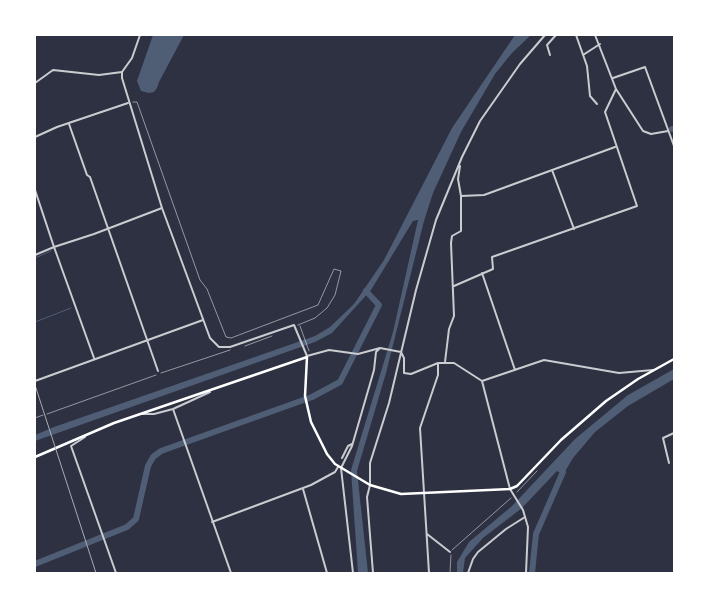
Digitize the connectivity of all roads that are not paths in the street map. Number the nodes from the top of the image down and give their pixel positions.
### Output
1 (140, 35) edge
2 (545, 35) edge
3 (556, 35) edge
4 (576, 35) edge
5 (595, 35) edge
6 (600, 44) junction
7 (550, 55) dead end
8 (583, 55) junction
9 (122, 72) junction
10 (613, 78) junction
11 (35, 83) edge
12 (616, 89) junction
13 (129, 102) junction
14 (597, 104) dead end
15 (68, 124) junction
16 (668, 131) junction
17 (35, 137) edge
18 (616, 146) junction
19 (674, 146) edge
20 (460, 164) junction
21 (552, 170) junction
22 (35, 192) edge
23 (461, 196) junction
24 (162, 208) junction
25 (107, 228) junction
26 (574, 229) junction
27 (54, 247) junction
28 (35, 255) edge
29 (482, 274) junction
30 (454, 286) junction
31 (203, 320) junction
32 (147, 340) junction
33 (380, 348) junction
34 (402, 353) junction
35 (309, 356) junction
36 (94, 358) junction
37 (674, 359) edge
38 (445, 362) junction
39 (438, 363) junction
40 (655, 369) junction
41 (514, 370) junction
42 (158, 371) dead end
43 (635, 372) junction
44 (638, 379) junction
45 (35, 380) edge
46 (482, 381) junction
47 (210, 392) junction
48 (173, 409) junction
49 (139, 414) junction
50 (91, 433) junction
51 (674, 433) edge
52 (352, 444) junction
53 (35, 457) edge
54 (342, 458) dead end
55 (669, 463) dead end
56 (341, 468) junction
57 (370, 485) junction
58 (303, 488) junction
59 (510, 489) junction
60 (424, 494) junction
61 (526, 517) junction
62 (212, 522) junction
63 (427, 534) junction
64 (450, 552) road end
65 (116, 573) edge
66 (231, 573) edge
67 (327, 573) edge
68 (353, 573) edge
69 (372, 573) edge
70 (429, 573) edge
71 (468, 573) edge
72 (526, 573) edge

1 - 9 street
2 - 20 street
3 - 7 street
4 - 8 street
5 - 6 street
6 - 8 street
6 - 10 street
8 - 14 street
9 - 11 street
9 - 13 street
10 - 12 street
10 - 16 street
12 - 16 street
12 - 18 street
13 - 15 street
13 - 24 street
15 - 17 street
15 - 25 street
16 - 19 street
18 - 21 street
18 - 26 street
20 - 23 street
20 - 34 street
21 - 23 street
21 - 26 street
22 - 27 street
23 - 30 street
24 - 25 street
24 - 31 street
25 - 27 street
25 - 32 street
26 - 29 street
27 - 28 street
27 - 36 street
29 - 30 street
29 - 41 street
30 - 38 street
31 - 32 street
31 - 35 street
32 - 36 street
32 - 42 street
33 - 34 street
33 - 35 street
33 - 52 street
34 - 39 street
34 - 57 street
35 - 47 main road
35 - 56 main road
36 - 45 street
37 - 40 main road
38 - 39 street
38 - 46 street
39 - 60 street
40 - 43 street
40 - 44 main road
41 - 43 street
41 - 46 street
43 - 44 street
44 - 59 main road
46 - 59 street
47 - 48 street
47 - 49 main road
48 - 49 street
48 - 62 street
49 - 50 main road
50 - 53 main road
50 - 65 street
51 - 55 street
52 - 54 street
52 - 56 street
56 - 57 main road
56 - 58 street
56 - 68 street
57 - 60 main road
57 - 69 street
58 - 62 street
58 - 67 street
59 - 60 main road
59 - 61 street
60 - 63 street
61 - 71 street
61 - 72 street
62 - 66 street
63 - 64 street
63 - 70 street

